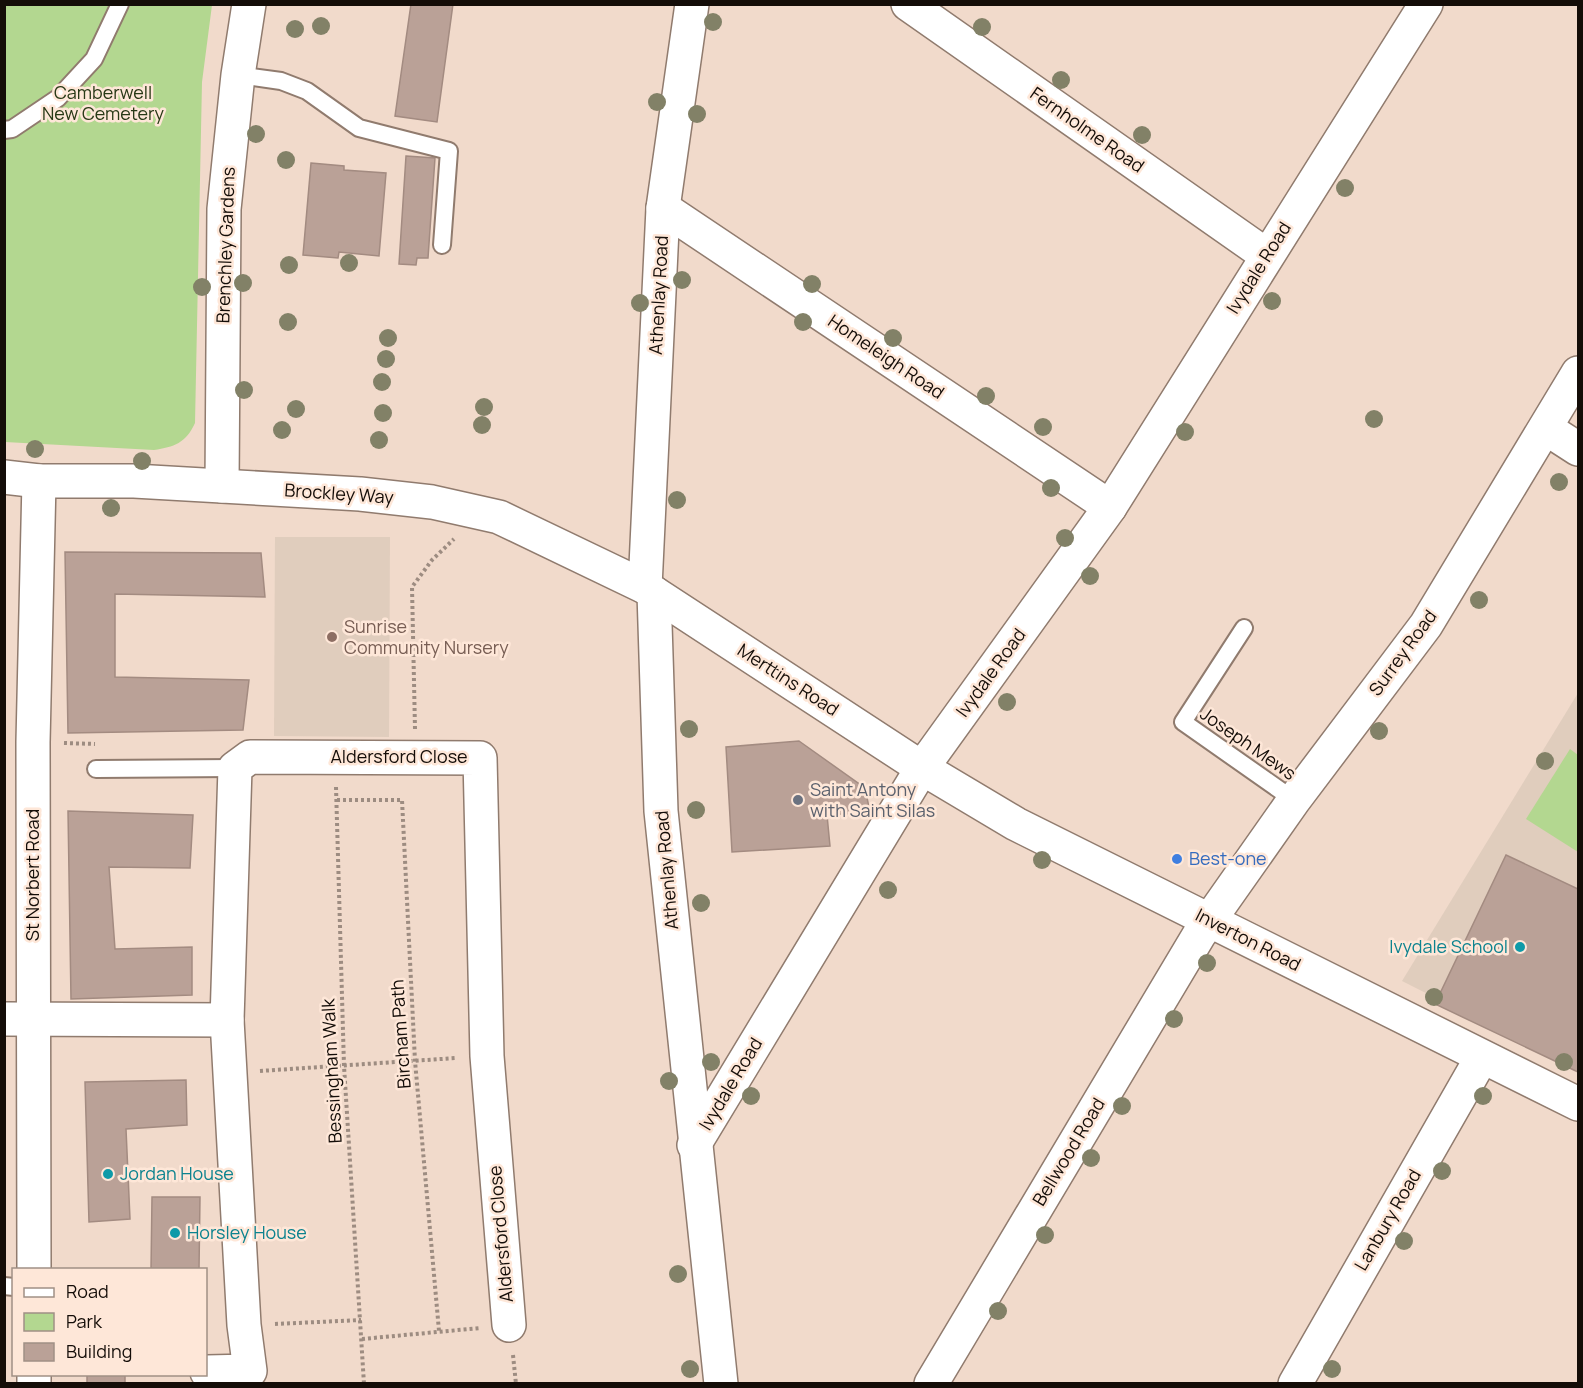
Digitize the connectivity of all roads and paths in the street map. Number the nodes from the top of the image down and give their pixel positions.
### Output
1 (120, 4) edge
2 (249, 4) edge
3 (692, 4) edge
4 (908, 4) edge
5 (1426, 4) edge
6 (238, 75) junction
7 (4, 130) edge
8 (663, 208) junction
9 (442, 245) dead end
10 (1266, 255) junction
11 (1578, 374) edge
12 (1547, 429) junction
13 (1578, 449) edge
14 (4, 477) edge
15 (39, 480) junction
16 (222, 486) junction
17 (1110, 507) junction
18 (462, 532) dead end
19 (650, 590) junction
20 (1244, 628) dead end
21 (33, 742) junction
22 (336, 756) junction
23 (416, 757) junction
24 (235, 768) junction
25 (922, 768) junction
26 (96, 769) joint
27 (337, 800) junction
28 (1294, 800) junction
29 (1209, 920) junction
30 (19, 1018) edge
31 (227, 1020) junction
32 (487, 1056) junction
33 (1482, 1056) junction
34 (415, 1061) junction
35 (344, 1066) junction
36 (231, 1073) junction
37 (1578, 1104) edge
38 (694, 1145) junction
39 (34, 1268) edge
40 (362, 1320) junction
41 (244, 1325) junction
42 (509, 1325) joint
43 (439, 1331) junction
44 (362, 1339) junction
45 (207, 1372) dead end
46 (364, 1383) edge
47 (721, 1383) edge
48 (931, 1383) edge
49 (1295, 1383) edge

1 - 7 lane
2 - 6 street, Brenchley Gardens
3 - 8 street, Athenlay Road
4 - 10 street, Fernholme Road
5 - 10 street, Ivydale Road
6 - 9 lane
6 - 16 street, Brenchley Gardens
8 - 17 street, Homeleigh Road
8 - 19 street, Athenlay Road
10 - 17 street, Ivydale Road
11 - 12 street, Surrey Road
12 - 13 street
12 - 28 street, Surrey Road
14 - 15 street, Brockley Way
15 - 16 street, Brockley Way
15 - 21 street, St Norbert Road
16 - 19 street, Brockley Way
17 - 25 street, Ivydale Road
18 - 23 path
19 - 25 street, Merttins Road
19 - 38 street, Athenlay Road
20 - 28 lane, Joseph Mews
21 - 26 path
21 - 30 street, St Norbert Road
22 - 23 street, Aldersford Close
22 - 24 street, Aldersford Close
22 - 27 path, Bessingham Walk
23 - 32 street, Aldersford Close
24 - 26 lane
24 - 31 street
25 - 29 street, Inverton Road
25 - 38 street, Ivydale Road
27 - 34 path, Bircham Path
27 - 35 path, Bessingham Walk
28 - 29 street, Surrey Road
29 - 33 street, Inverton Road
29 - 48 street, Bellwood Road
30 - 31 street
30 - 39 street, St Norbert Road
31 - 36 street
32 - 34 path
32 - 42 street, Aldersford Close
33 - 37 street, Inverton Road
33 - 49 street, Lanbury Road
34 - 35 path
34 - 43 path, Bircham Path
35 - 36 path
35 - 40 path, Bessingham Walk
36 - 41 street
38 - 47 street, Ivydale Road
40 - 41 path
40 - 44 path, Bessingham Walk
41 - 45 street
42 - 43 path
43 - 44 path
44 - 46 path, Bessingham Walk

